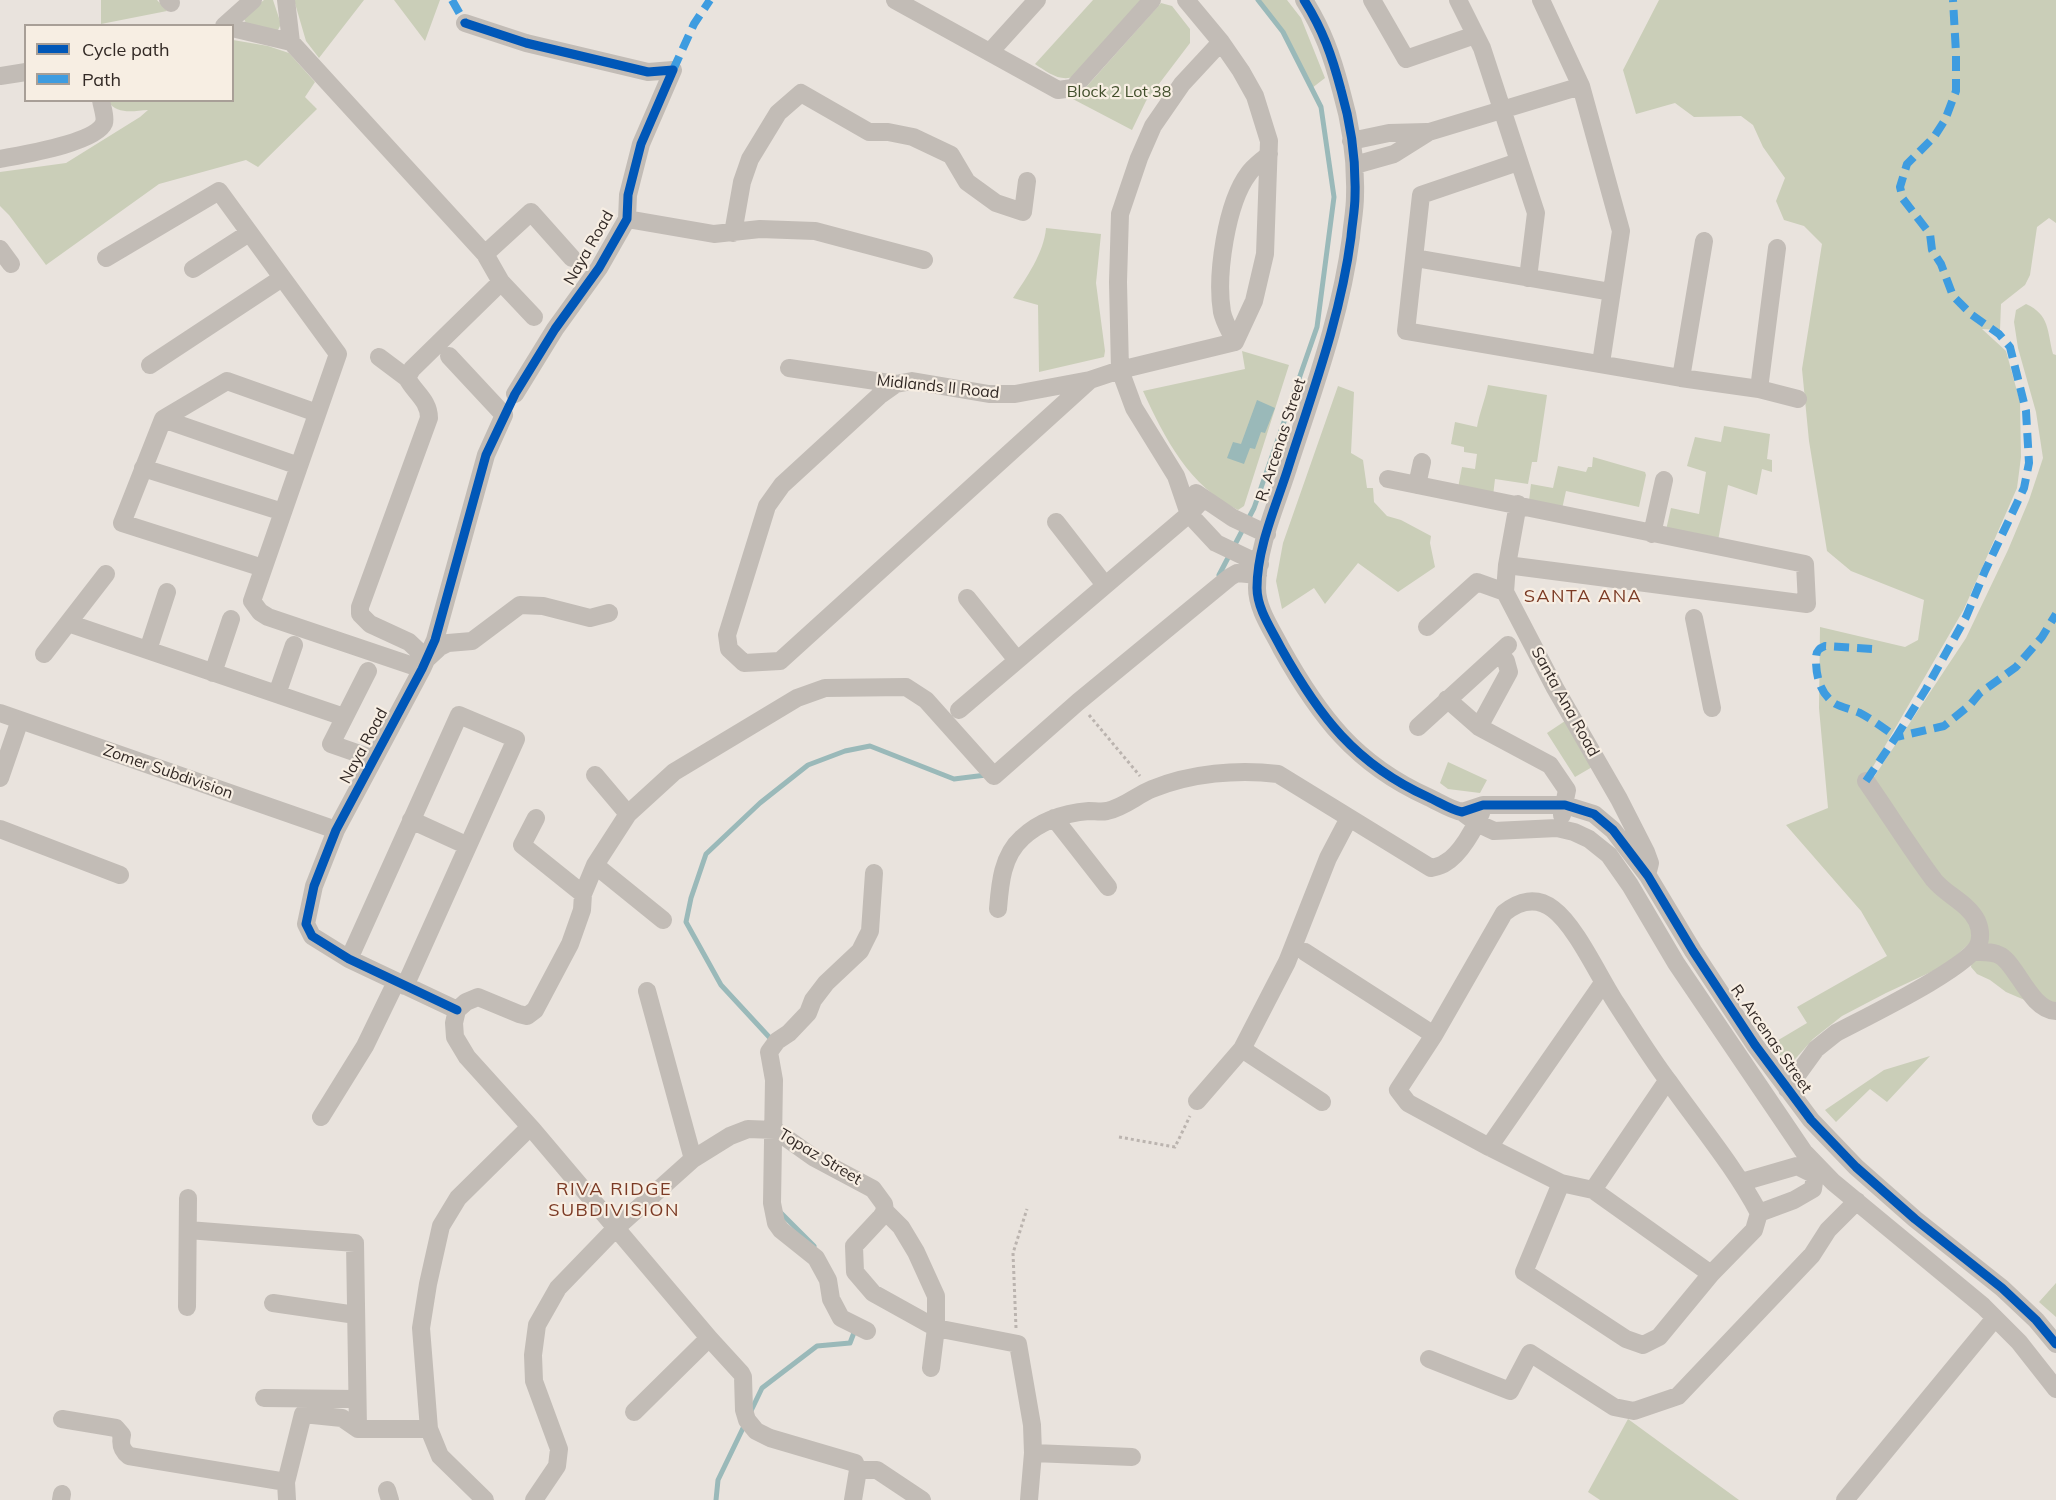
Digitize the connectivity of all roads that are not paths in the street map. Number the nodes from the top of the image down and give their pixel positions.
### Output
1 (253, 0) edge
2 (286, 0) edge
3 (897, 0) edge
4 (1037, 0) edge
5 (1152, 0) edge
6 (1186, 0) edge
7 (1304, 0) edge
8 (1372, 0) edge
9 (1458, 0) edge
10 (1542, 0) edge
11 (465, 22) dead end
12 (226, 24) edge
13 (234, 28) edge
14 (1475, 35) junction
15 (291, 42) junction
16 (1221, 42) junction
17 (990, 52) junction
18 (24, 72) edge
19 (0, 76) edge
20 (1581, 86) junction
21 (100, 102) edge
22 (1502, 110) junction
23 (1429, 132) junction
24 (1351, 141) junction
25 (1269, 154) junction
26 (0, 159) edge
27 (1518, 162) junction
28 (1355, 165) junction
29 (1027, 181) dead end
30 (627, 219) junction
31 (249, 232) junction
32 (733, 233) junction
33 (1704, 241) dead end
34 (1777, 248) dead end
35 (0, 249) edge
36 (485, 254) junction
37 (106, 258) dead end
38 (572, 258) dead end
39 (1415, 258) junction
40 (924, 260) dead end
41 (10, 264) dead end
42 (193, 269) dead end
43 (282, 278) junction
44 (1528, 278) junction
45 (501, 282) junction
46 (1611, 292) junction
47 (534, 317) dead end
48 (1235, 342) junction
49 (449, 356) dead end
50 (379, 357) dead end
51 (1601, 363) junction
52 (150, 365) dead end
53 (789, 368) dead end
54 (1120, 370) junction
55 (407, 378) junction
56 (1681, 378) junction
57 (1090, 380) junction
58 (896, 384) junction
59 (1759, 389) junction
60 (515, 394) dead end
61 (1798, 399) dead end
62 (317, 412) junction
63 (163, 419) junction
64 (1422, 462) dead end
65 (298, 466) junction
66 (143, 468) junction
67 (1176, 476) junction
68 (1388, 479) dead end
69 (1664, 480) dead end
70 (1417, 485) junction
71 (1203, 500) junction
72 (1518, 504) junction
73 (283, 512) junction
74 (1189, 514) junction
75 (1056, 522) dead end
76 (1264, 533) junction
77 (1652, 534) junction
78 (1507, 565) junction
79 (1256, 567) junction
80 (263, 568) junction
81 (106, 574) dead end
82 (1106, 585) junction
83 (167, 592) dead end
84 (1505, 592) junction
85 (967, 598) dead end
86 (609, 614) dead end
87 (1694, 618) dead end
88 (231, 620) dead end
89 (68, 623) junction
90 (1427, 627) dead end
91 (294, 645) dead end
92 (147, 650) junction
93 (44, 654) dead end
94 (1017, 660) junction
95 (425, 664) junction
96 (368, 671) dead end
97 (213, 673) junction
98 (277, 694) junction
99 (1447, 699) junction
100 (1712, 708) dead end
101 (959, 710) dead end
102 (0, 713) edge
103 (344, 717) junction
104 (20, 720) junction
105 (1418, 727) dead end
106 (1479, 727) junction
107 (374, 759) junction
108 (595, 775) dead end
109 (0, 778) edge
110 (1866, 781) dead end
111 (1565, 805) junction
112 (628, 814) junction
113 (1466, 815) junction
114 (537, 818) dead end
115 (1053, 818) junction
116 (1349, 818) junction
117 (411, 820) junction
118 (1557, 828) junction
119 (0, 829) edge
120 (336, 830) junction
121 (468, 846) junction
122 (595, 866) junction
123 (874, 873) dead end
124 (120, 875) dead end
125 (1648, 876) junction
126 (1630, 885) junction
127 (1108, 887) dead end
128 (583, 894) junction
129 (998, 909) dead end
130 (663, 920) dead end
131 (1305, 952) dead end
132 (1974, 952) junction
133 (349, 959) junction
134 (1603, 983) junction
135 (401, 984) junction
136 (647, 991) dead end
137 (457, 1010) junction
138 (2056, 1011) edge
139 (1434, 1035) junction
140 (1242, 1049) junction
141 (1667, 1081) junction
142 (1787, 1089) junction
143 (1197, 1101) road end
144 (1322, 1102) dead end
145 (321, 1117) dead end
146 (530, 1127) junction
147 (778, 1131) junction
148 (1489, 1147) junction
149 (1842, 1153) junction
150 (693, 1159) junction
151 (1818, 1172) junction
152 (1742, 1182) junction
153 (1561, 1183) junction
154 (1593, 1190) junction
155 (188, 1198) dead end
156 (1857, 1201) junction
157 (885, 1211) junction
158 (1759, 1213) junction
159 (616, 1228) junction
160 (188, 1230) junction
161 (1982, 1272) junction
162 (1711, 1274) junction
163 (1968, 1293) junction
164 (273, 1303) dead end
165 (187, 1307) dead end
166 (356, 1316) junction
167 (1995, 1318) junction
168 (936, 1328) junction
169 (863, 1329) dead end
170 (709, 1338) junction
171 (2056, 1344) edge
172 (1429, 1359) dead end
173 (931, 1368) dead end
174 (2056, 1389) edge
175 (264, 1398) dead end
176 (357, 1399) junction
177 (634, 1412) dead end
178 (62, 1419) dead end
179 (358, 1429) junction
180 (429, 1429) junction
181 (1033, 1453) junction
182 (1132, 1457) dead end
183 (858, 1470) junction
184 (287, 1491) edge
185 (535, 1499) edge
186 (485, 1500) edge
187 (854, 1500) edge
188 (922, 1500) edge
189 (1029, 1500) edge
190 (1845, 1500) edge

1 - 12 street
2 - 15 street
3 - 17 street
4 - 17 street
5 - 17 street
6 - 16 street
7 - 24 street, R. Arcenas Street
8 - 14 street
9 - 14 street
10 - 20 street
11 - 30 street, Naya Road
13 - 15 street
14 - 22 street
15 - 36 street
16 - 25 street
16 - 54 street
18 - 19 street
20 - 22 street
20 - 46 street
21 - 26 street
22 - 23 street
22 - 27 street
23 - 24 street
23 - 28 street
24 - 28 street, R. Arcenas Street
25 - 48 street
25 - 48 street
27 - 39 street
27 - 44 street
28 - 76 street, R. Arcenas Street
29 - 32 street
30 - 32 street
30 - 60 street, Naya Road
31 - 37 street
31 - 42 street
31 - 43 street
32 - 40 street
33 - 56 street
34 - 59 street
35 - 41 street
36 - 38 street
36 - 45 street
39 - 44 street
39 - 51 street
43 - 52 street
43 - 62 street
44 - 46 street
45 - 47 street
45 - 55 street
46 - 51 street
48 - 54 street, Midlands II Road
49 - 95 street, Naya Road
50 - 55 street
51 - 56 street
53 - 58 street, Midlands II Road
54 - 57 street, Midlands II Road
54 - 67 street
55 - 95 street
56 - 59 street
57 - 58 street, Midlands II Road
57 - 58 street
59 - 61 street
62 - 63 street
62 - 65 street
63 - 65 street
63 - 66 street
64 - 70 street
65 - 73 street
66 - 73 street
66 - 80 street
67 - 71 street
67 - 74 street
68 - 70 street
69 - 77 street
70 - 72 street
71 - 74 street
71 - 76 street
72 - 77 street
72 - 78 street
73 - 80 street
74 - 79 street
74 - 82 street
75 - 82 street
76 - 79 street, R. Arcenas Street
77 - 78 street
78 - 84 street
79 - 112 street
79 - 113 street, R. Arcenas Street
80 - 95 street
81 - 89 street
82 - 94 street
83 - 92 street
84 - 90 street
84 - 125 street, Santa Ana Road
85 - 94 street
86 - 95 street
87 - 100 street
88 - 97 street
89 - 92 street
89 - 93 street
91 - 98 street
92 - 97 street
94 - 101 street
95 - 107 street, Naya Road
96 - 103 street
97 - 98 street
98 - 103 street
99 - 105 street
99 - 106 street
99 - 106 street
102 - 104 street, Zomer Subdivision
103 - 107 street
104 - 109 street
104 - 120 street, Zomer Subdivision
106 - 111 street
107 - 120 street, Naya Road
108 - 112 street
110 - 132 street
111 - 113 street, R. Arcenas Street
111 - 118 street
111 - 125 street, R. Arcenas Street
112 - 122 street
113 - 116 street
113 - 118 street, R. Arcenas Street
114 - 128 street
115 - 116 street
115 - 127 street
115 - 129 street
116 - 140 street
117 - 121 street
117 - 121 street
117 - 133 street
118 - 126 street, R. Arcenas Street
119 - 124 street
120 - 133 street, Naya Road
121 - 135 street
122 - 128 street
122 - 130 street
123 - 147 street
125 - 126 street
125 - 142 street, R. Arcenas Street
126 - 151 street, R. Arcenas Street
128 - 137 street
131 - 139 street
132 - 138 street
132 - 142 street
133 - 135 street, Naya Road
134 - 139 street
134 - 141 street
134 - 148 street
135 - 137 street, Naya Road
135 - 145 street
136 - 150 street
137 - 146 street
139 - 148 street
140 - 143 street
140 - 144 street
141 - 152 street
141 - 154 street
142 - 149 street, R. Arcenas Street
146 - 159 street
146 - 180 street
147 - 150 street, Topaz Street
147 - 157 street, Topaz Street
147 - 169 street
148 - 153 street
149 - 151 street
149 - 161 street, R. Arcenas Street
150 - 159 street, Topaz Street
151 - 152 street
151 - 156 street, R. Arcenas Street
151 - 158 street
152 - 158 street
153 - 154 street
153 - 162 street
154 - 162 street
155 - 160 street
156 - 163 street, R. Arcenas Street
156 - 172 street
157 - 168 street, Topaz Street
157 - 168 street
158 - 162 street
159 - 170 street
159 - 185 street, Topaz Street
160 - 165 street
160 - 166 street
161 - 163 street
161 - 171 street, R. Arcenas Street
163 - 167 street, R. Arcenas Street
164 - 166 street
166 - 176 street
167 - 174 street, R. Arcenas Street
167 - 190 street
168 - 173 street, Topaz Street
168 - 181 street
170 - 177 street
170 - 183 street
175 - 176 street
176 - 179 street
178 - 184 street
179 - 180 street
179 - 184 street
180 - 186 street
181 - 182 street
181 - 189 street
183 - 187 street
183 - 188 street

